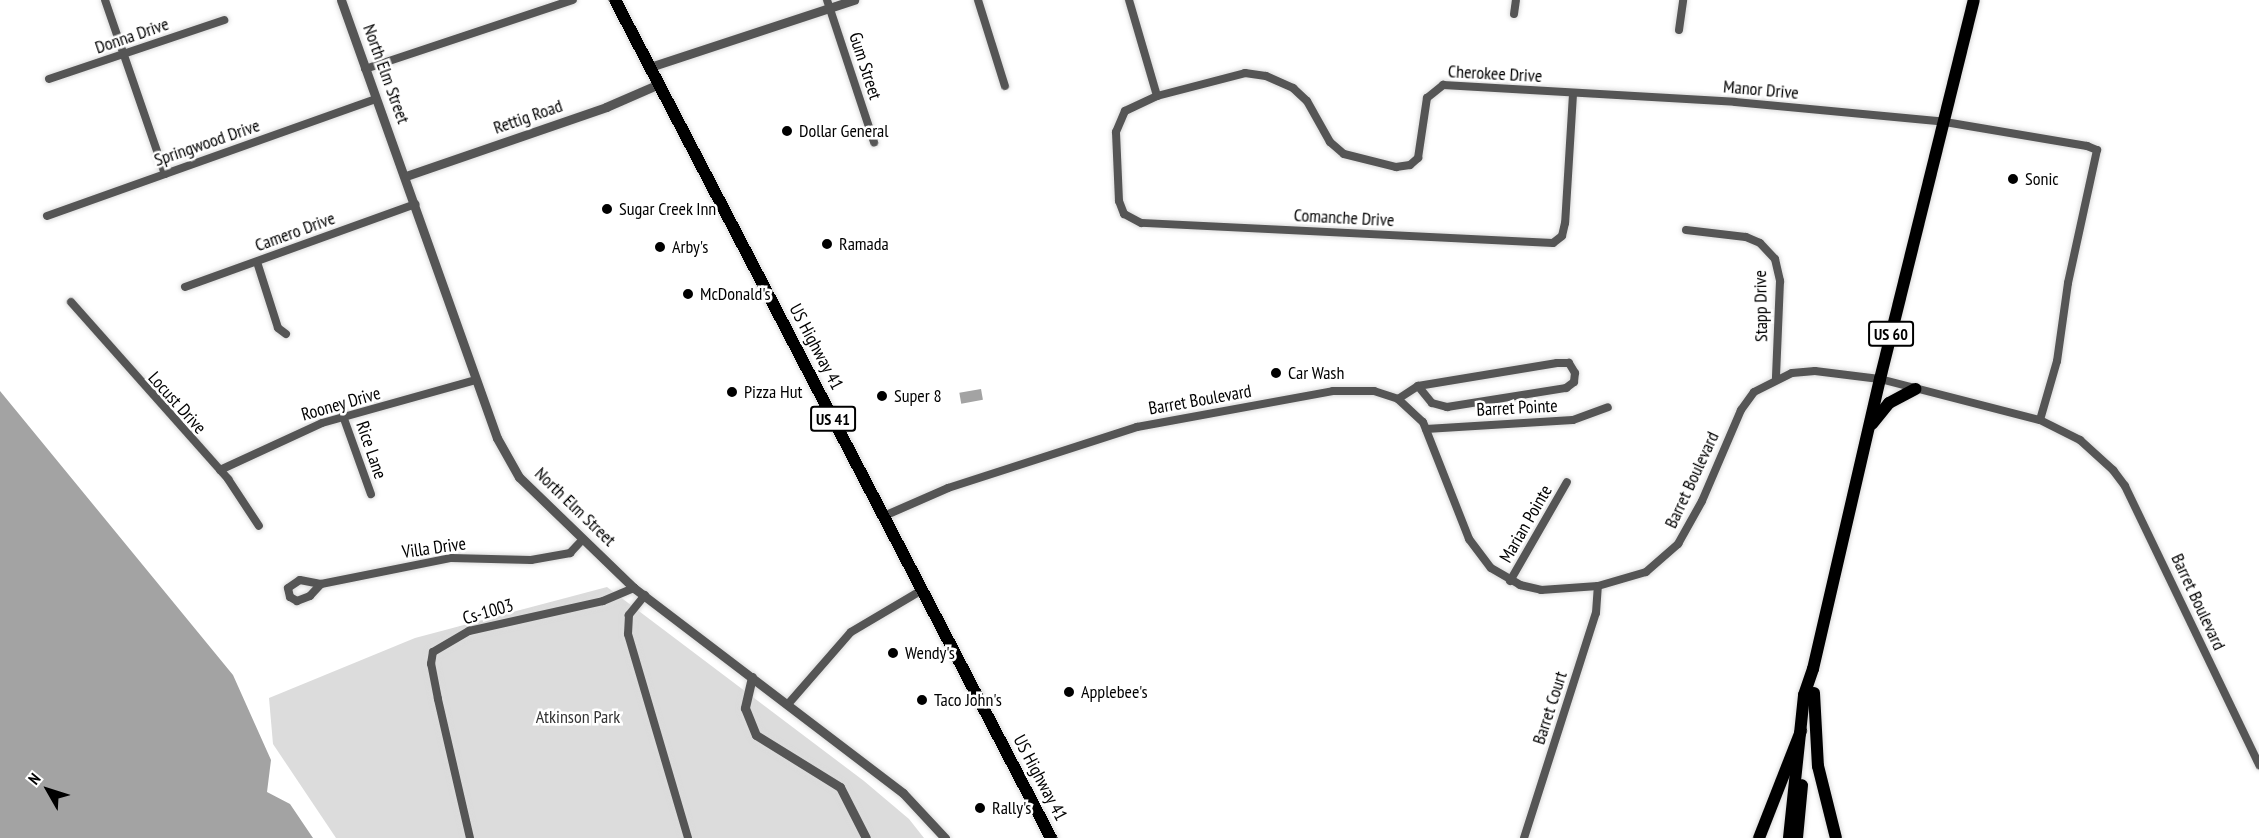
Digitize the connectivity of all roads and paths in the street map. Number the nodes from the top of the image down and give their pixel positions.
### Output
1 (105, 0) edge
2 (341, 0) edge
3 (573, 0) edge
4 (615, 0) edge
5 (854, 0) edge
6 (978, 0) edge
7 (1129, 0) edge
8 (1516, 0) edge
9 (1683, 0) edge
10 (1974, 0) edge
11 (828, 4) edge
12 (1514, 14) dead end
13 (224, 20) dead end
14 (1679, 30) dead end
15 (124, 56) junction
16 (650, 67) junction
17 (365, 69) junction
18 (49, 79) dead end
19 (658, 84) junction
20 (1005, 86) dead end
21 (1574, 93) junction
22 (1157, 96) junction
23 (376, 99) junction
24 (1945, 122) junction
25 (874, 142) dead end
26 (165, 174) junction
27 (406, 176) junction
28 (415, 204) junction
29 (47, 216) dead end
30 (1686, 230) dead end
31 (257, 262) junction
32 (185, 287) dead end
33 (71, 302) dead end
34 (286, 334) dead end
35 (1776, 378) junction
36 (1880, 379) junction
37 (476, 380) junction
38 (1419, 386) junction
39 (1915, 389) junction
40 (1398, 399) junction
41 (1608, 407) dead end
42 (343, 416) junction
43 (2040, 420) junction
44 (1426, 429) junction
45 (1868, 430) junction
46 (220, 470) junction
47 (1568, 482) dead end
48 (371, 494) dead end
49 (884, 516) junction
50 (259, 526) dead end
51 (583, 539) junction
52 (1510, 581) junction
53 (321, 584) dead end
54 (1598, 586) junction
55 (634, 588) junction
56 (922, 590) junction
57 (645, 595) junction
58 (1813, 669) junction
59 (752, 677) junction
60 (1815, 693) junction
61 (789, 703) junction
62 (1801, 731) junction
63 (2259, 765) edge
64 (470, 838) edge
65 (688, 838) edge
66 (866, 838) edge
67 (945, 838) edge
68 (1051, 838) edge
69 (1524, 838) edge
70 (1759, 838) edge
71 (1789, 838) edge
72 (1797, 838) edge
73 (1836, 838) edge

1 - 15 street
2 - 17 street, North Elm Street
3 - 17 street
4 - 16 main road, US Highway 41 / US 41
5 - 11 street
6 - 20 street
7 - 22 street
8 - 12 street
9 - 14 street
10 - 24 main road, US 60
11 - 16 street
11 - 25 street, Gum Street
13 - 15 street, Donna Drive
15 - 18 street, Donna Drive
15 - 26 street
16 - 19 main road, US Highway 41 / US 41
17 - 23 street, North Elm Street
19 - 27 street, Rettig Road
19 - 49 main road, US Highway 41 / US 41
21 - 22 street, Cherokee Drive
21 - 22 street, Comanche Drive
21 - 24 street, Manor Drive
23 - 26 street, Springwood Drive
23 - 27 street, North Elm Street
24 - 36 main road, US 60
24 - 43 street, Manor Drive
26 - 29 street, Springwood Drive
27 - 28 street, North Elm Street
28 - 31 street, Camero Drive
28 - 37 street, North Elm Street
30 - 35 street, Stapp Drive
31 - 32 street, Camero Drive
31 - 34 street
33 - 46 street, Locust Drive
35 - 36 street, Barret Boulevard
35 - 54 street, Barret Boulevard
36 - 39 street, Barret Boulevard
36 - 45 main road, US 60
37 - 42 street, Rooney Drive
37 - 51 street, North Elm Street
38 - 38 street
38 - 40 street
39 - 43 street, Barret Boulevard
39 - 45 main road
40 - 44 street, Barret Boulevard
40 - 49 street, Barret Boulevard
41 - 44 street, Barret Pointe
42 - 46 street, Rooney Drive
42 - 48 street, Rice Lane
43 - 63 street, Barret Boulevard
44 - 52 street, Barret Boulevard
45 - 58 main road, US 60
46 - 50 street, Locust Drive
47 - 52 street, Marian Pointe
49 - 56 main road, US Highway 41 / US 41
51 - 53 street, Villa Drive
51 - 55 street, North Elm Street
52 - 54 street, Barret Boulevard
54 - 69 street, Barret Court
55 - 57 street, North Elm Street
55 - 64 street, Cs-1003
56 - 61 street
56 - 68 main road, US Highway 41 / US 41
57 - 59 street, North Elm Street
57 - 65 street
58 - 60 main road, US 60
58 - 62 main road, US 60
59 - 61 street, North Elm Street
59 - 66 street
60 - 72 main road, US 60
60 - 73 main road
61 - 67 street, North Elm Street
62 - 70 main road
62 - 71 main road, US 60

